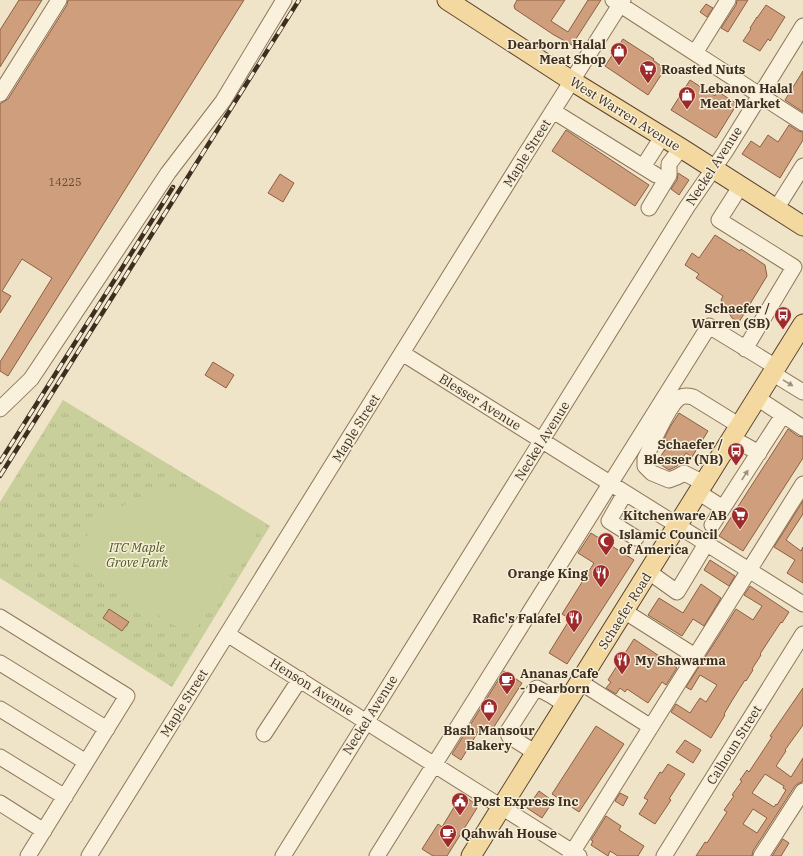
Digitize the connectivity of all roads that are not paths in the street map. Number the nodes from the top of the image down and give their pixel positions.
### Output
1 (59, 0) edge
2 (284, 0) edge
3 (447, 0) edge
4 (728, 0) edge
5 (619, 2) edge
6 (803, 26) edge
7 (695, 53) junction
8 (572, 81) junction
9 (0, 94) edge
10 (760, 95) junction
11 (553, 111) junction
12 (803, 122) edge
13 (662, 137) junction
14 (681, 148) junction
15 (803, 166) edge
16 (713, 169) junction
17 (740, 187) junction
18 (649, 208) dead end
19 (776, 209) junction
20 (803, 226) edge
21 (801, 332) edge
22 (745, 349) junction
23 (402, 353) junction
24 (774, 370) junction
25 (803, 392) edge
26 (757, 398) junction
27 (0, 409) edge
28 (783, 415) junction
29 (803, 428) edge
30 (736, 432) junction
31 (542, 441) junction
32 (759, 453) junction
33 (610, 484) junction
34 (803, 484) edge
35 (701, 488) junction
36 (625, 493) junction
37 (723, 508) junction
38 (712, 525) dead end
39 (678, 526) junction
40 (636, 538) dead end
41 (706, 544) junction
42 (749, 570) junction
43 (649, 572) junction
44 (803, 604) edge
45 (624, 611) junction
46 (0, 617) edge
47 (227, 634) junction
48 (803, 634) edge
49 (695, 656) junction
50 (0, 663) edge
51 (300, 679) junction
52 (580, 682) junction
53 (566, 705) junction
54 (0, 709) edge
55 (366, 722) junction
56 (651, 727) junction
57 (107, 729) junction
58 (264, 734) dead end
59 (536, 753) junction
60 (0, 757) edge
61 (86, 762) junction
62 (434, 764) junction
63 (803, 791) edge
64 (65, 797) junction
65 (0, 803) edge
66 (502, 808) junction
67 (44, 830) junction
68 (574, 855) edge
69 (28, 856) edge
70 (89, 856) edge
71 (283, 856) edge
72 (377, 856) edge
73 (471, 856) edge
74 (664, 856) edge
75 (761, 856) edge

1 - 9 street
2 - 27 street
3 - 8 main road, West Warren Avenue
4 - 7 street
5 - 7 street
5 - 8 street, Maple Street
6 - 10 street, Neckel Avenue
7 - 10 street
8 - 11 street, Maple Street
8 - 13 main road, West Warren Avenue
10 - 12 street
10 - 16 street, Neckel Avenue
11 - 13 street
11 - 23 street, Maple Street
13 - 14 main road, West Warren Avenue
14 - 16 main road, West Warren Avenue
14 - 18 street
15 - 19 street
16 - 17 main road, West Warren Avenue
16 - 31 street, Neckel Avenue
17 - 19 main road, West Warren Avenue
17 - 22 street
19 - 20 main road, West Warren Avenue
21 - 24 main road, Schaefer Road
22 - 24 street
22 - 33 street
23 - 31 street, Blesser Avenue
23 - 47 street, Maple Street
24 -> 25 street
24 - 26 main road, Schaefer Road
26 - 28 street
26 - 30 main road, Schaefer Road
28 - 29 street
28 - 32 street
30 - 32 street
30 - 35 main road, Schaefer Road
30 - 35 street
31 - 33 street, Blesser Avenue
31 - 55 street, Neckel Avenue
37 -> 32 street
33 - 36 street, Blesser Avenue
33 - 62 street
34 - 42 street
35 - 37 street
35 - 39 main road, Schaefer Road
36 - 39 street, Blesser Avenue
36 - 40 street
37 - 38 street
39 - 41 street, Blesser Avenue
39 - 43 main road, Schaefer Road
41 - 42 street, Blesser Avenue
41 - 43 street
42 - 44 street, Blesser Avenue
42 - 49 street
43 - 45 main road, Schaefer Road
45 - 49 street
45 - 52 main road, Schaefer Road
46 - 57 street
47 - 51 street, Henson Avenue
47 - 70 street, Maple Street
48 - 74 street, Calhoun Street
49 - 56 street
50 - 57 street
51 - 55 street, Henson Avenue
51 - 58 street
52 - 53 main road, Schaefer Road
52 - 56 street
53 - 59 main road, Schaefer Road
53 - 59 street
54 - 61 street
55 - 62 street, Henson Avenue
55 - 71 street, Neckel Avenue
56 - 68 street
57 - 61 street
59 - 66 main road, Schaefer Road
60 - 64 street
61 - 64 street
62 - 66 street, Henson Avenue
62 - 72 street
63 - 75 street
64 - 67 street
65 - 67 street
66 - 68 street, Henson Avenue
66 - 73 main road, Schaefer Road
67 - 69 street

